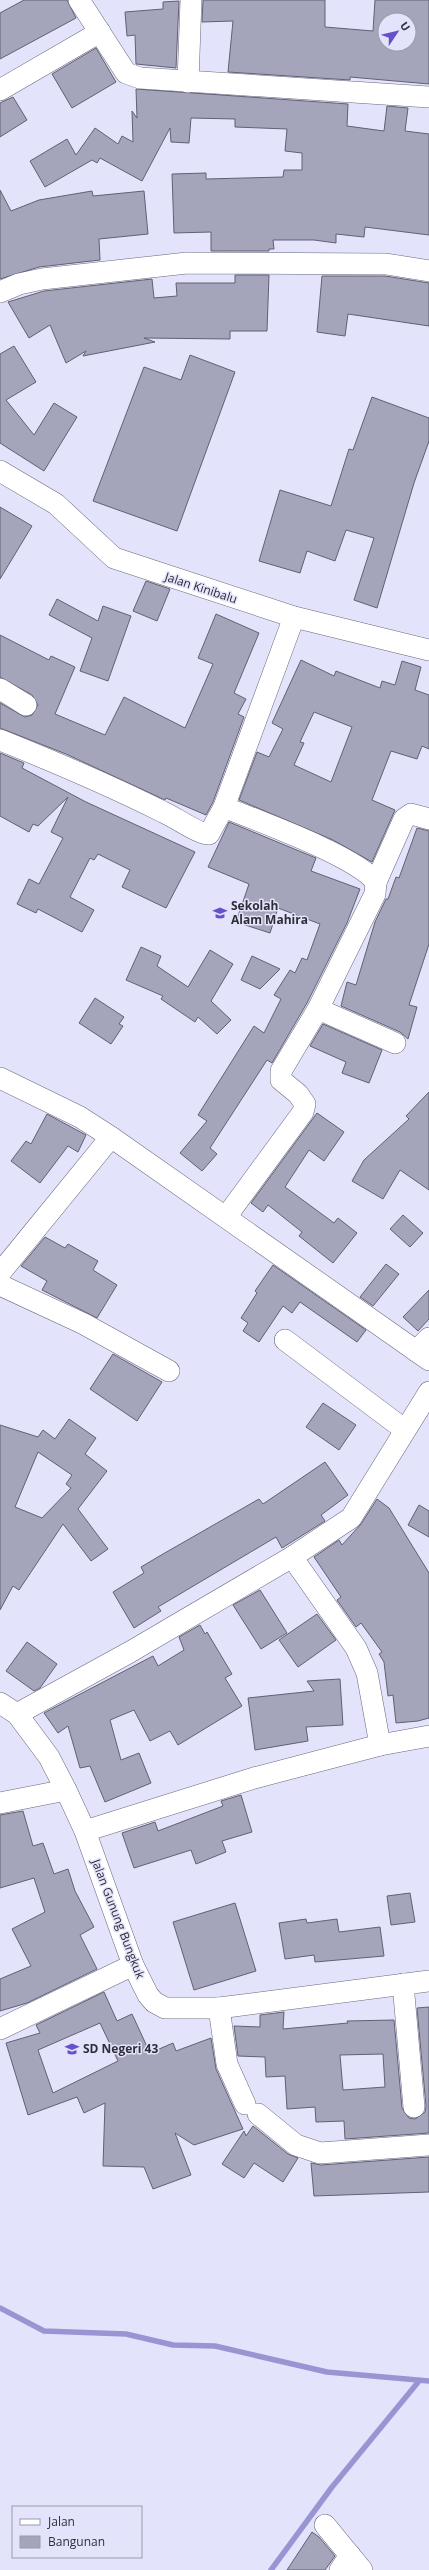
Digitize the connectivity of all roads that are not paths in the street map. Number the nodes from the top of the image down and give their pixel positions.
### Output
1 (79, 0) edge
2 (191, 0) edge
3 (100, 32) junction
4 (188, 82) junction
5 (0, 90) edge
6 (429, 97) edge
7 (429, 271) edge
8 (0, 292) edge
9 (4, 481) edge
10 (294, 617) junction
11 (429, 650) edge
12 (0, 689) edge
13 (26, 705) dead end
14 (0, 740) edge
15 (224, 807) junction
16 (429, 819) edge
17 (376, 882) junction
18 (318, 1009) junction
19 (395, 1043) dead end
20 (0, 1078) edge
21 (107, 1141) junction
22 (226, 1217) junction
23 (0, 1273) edge
24 (0, 1285) edge
25 (285, 1340) dead end
26 (425, 1350) edge
27 (168, 1371) dead end
28 (429, 1392) edge
29 (405, 1430) junction
30 (292, 1557) junction
31 (8, 1708) edge
32 (429, 1736) edge
33 (380, 1745) junction
34 (66, 1790) junction
35 (0, 1803) edge
36 (85, 1830) junction
37 (133, 1965) junction
38 (429, 1981) edge
39 (403, 1984) junction
40 (219, 2008) junction
41 (0, 2028) edge
42 (414, 2107) dead end
43 (429, 2145) edge
44 (325, 2525) dead end
45 (350, 2565) edge

1 - 3 street
2 - 4 street
3 - 4 street
3 - 5 street
4 - 6 street
7 - 8 street
9 - 10 street, Jalan Kinibalu
10 - 11 street, Jalan Kinibalu
10 - 15 street
12 - 13 street
14 - 15 street
15 - 17 street
16 - 17 street
17 - 18 street
18 - 19 street
18 - 22 street
20 - 21 street
21 - 22 street
21 - 23 street
22 - 26 street
24 - 27 street
25 - 29 street
28 - 29 street
29 - 30 street
30 - 31 street
30 - 33 street
31 - 34 street, Jalan Gunung Bungkuk
32 - 33 street
33 - 36 street
34 - 35 street
34 - 36 street, Jalan Gunung Bungkuk
36 - 37 street, Jalan Gunung Bungkuk
37 - 40 street, Jalan Gunung Bungkuk
37 - 41 street
38 - 39 street, Jalan Gunung Bungkuk
39 - 40 street, Jalan Gunung Bungkuk
39 - 42 street
40 - 43 street
44 - 45 street

